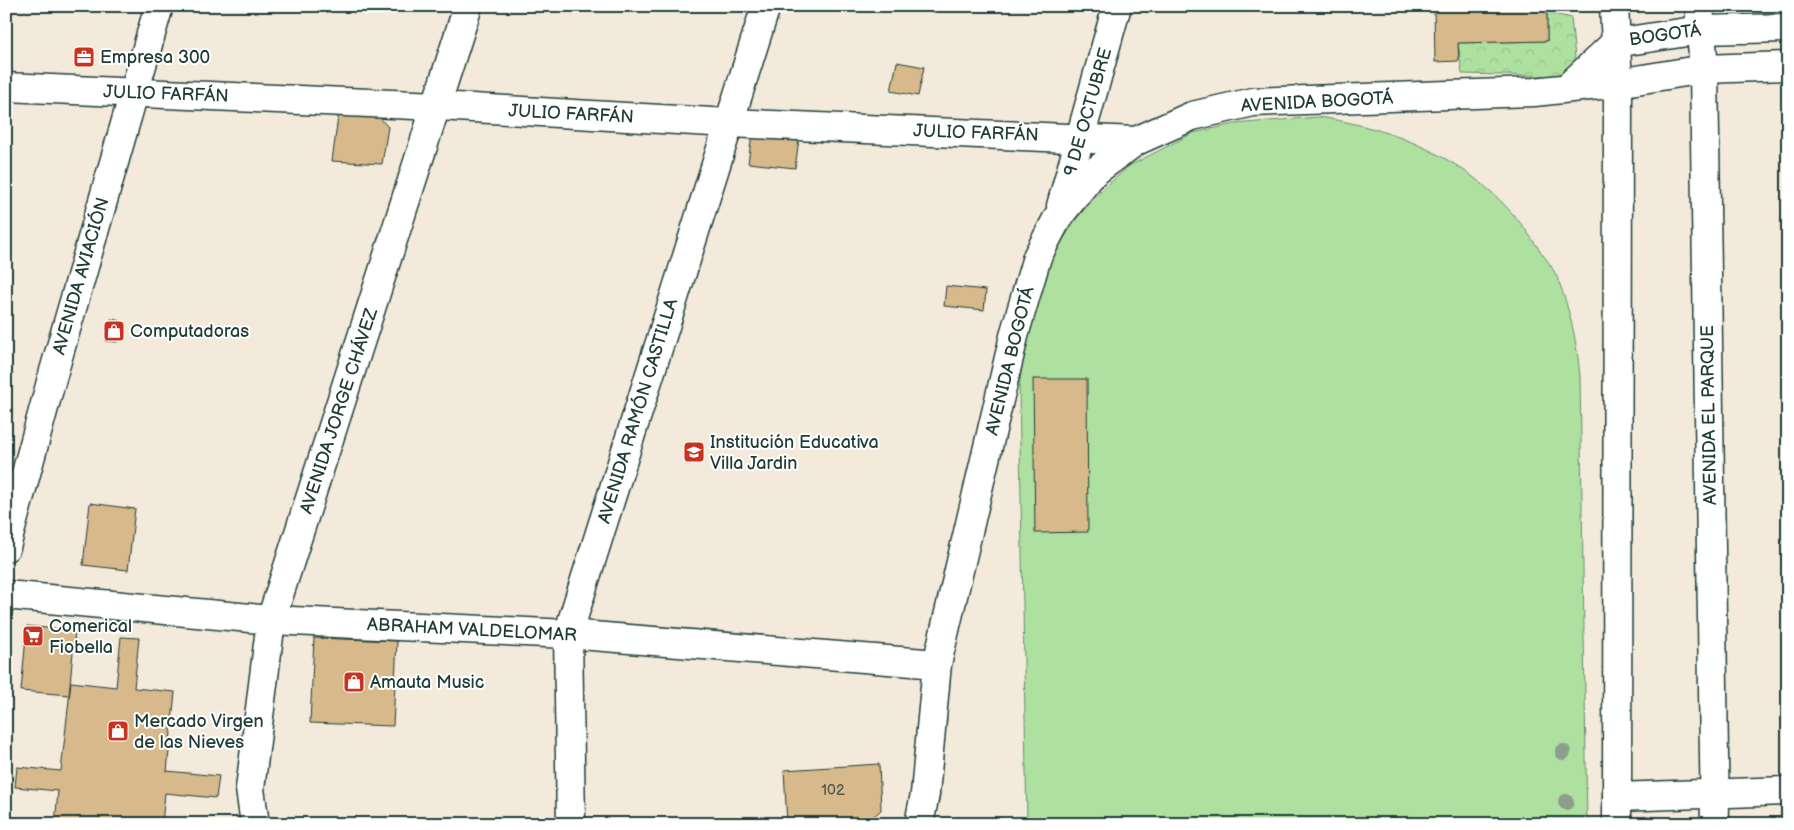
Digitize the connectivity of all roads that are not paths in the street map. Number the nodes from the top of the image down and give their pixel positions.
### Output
1 (160, 6) edge
2 (468, 6) edge
3 (766, 6) edge
4 (1118, 6) edge
5 (1614, 6) edge
6 (1707, 22) edge
7 (1788, 28) edge
8 (1614, 43) junction
9 (1788, 66) edge
10 (1704, 69) junction
11 (1618, 83) junction
12 (6, 87) edge
13 (1567, 88) junction
14 (134, 93) junction
15 (438, 106) junction
16 (729, 123) junction
17 (1080, 138) junction
18 (1136, 141) junction
19 (1058, 217) junction
20 (6, 547) edge
21 (6, 595) edge
22 (271, 620) junction
23 (568, 634) junction
24 (937, 664) junction
25 (1788, 791) edge
26 (1715, 793) junction
27 (925, 794) junction
28 (1617, 796) junction
29 (255, 824) edge
30 (571, 824) edge
31 (919, 824) edge
32 (933, 824) edge
33 (1617, 824) edge
34 (1715, 824) edge

1 - 14 street, AVENIDA AVIACIÓN
2 - 15 street, AVENIDA JORGE CHÁVEZ
3 - 16 street, AVENIDA RAMÓN CASTILLA
4 - 17 street, 9 DE OCTUBRE
5 - 8 street
6 - 7 street
6 - 8 street, BOGOTÁ
6 - 10 street, AVENIDA EL PARQUE
8 - 11 street
8 - 13 street, BOGOTÁ
9 - 10 street, AVENIDA BOGOTÁ
10 - 11 street, AVENIDA BOGOTÁ
10 - 26 street, AVENIDA EL PARQUE
11 - 13 street, AVENIDA BOGOTÁ
11 - 28 street
12 - 14 street, JULIO FARFÁN
13 - 18 street, AVENIDA BOGOTÁ
14 - 15 street, JULIO FARFÁN
14 - 20 street, AVENIDA AVIACIÓN
15 - 16 street, JULIO FARFÁN
15 - 22 street, AVENIDA JORGE CHÁVEZ
16 - 17 street, JULIO FARFÁN
16 - 23 street, AVENIDA RAMÓN CASTILLA
17 - 18 street, JULIO FARFÁN
17 - 19 street, 9 DE OCTUBRE
18 - 19 street, AVENIDA BOGOTÁ
19 - 24 street, AVENIDA BOGOTÁ
21 - 22 street, ABRAHAM VALDELOMAR
22 - 23 street, ABRAHAM VALDELOMAR
22 - 29 street, AVENIDA JORGE CHÁVEZ
23 - 24 street, ABRAHAM VALDELOMAR
23 - 30 street, AVENIDA RAMÓN CASTILLA
24 - 27 street, AVENIDA BOGOTÁ
25 - 26 street
26 - 28 street
26 - 34 street, AVENIDA EL PARQUE
27 - 31 street
27 - 32 street
28 - 33 street

